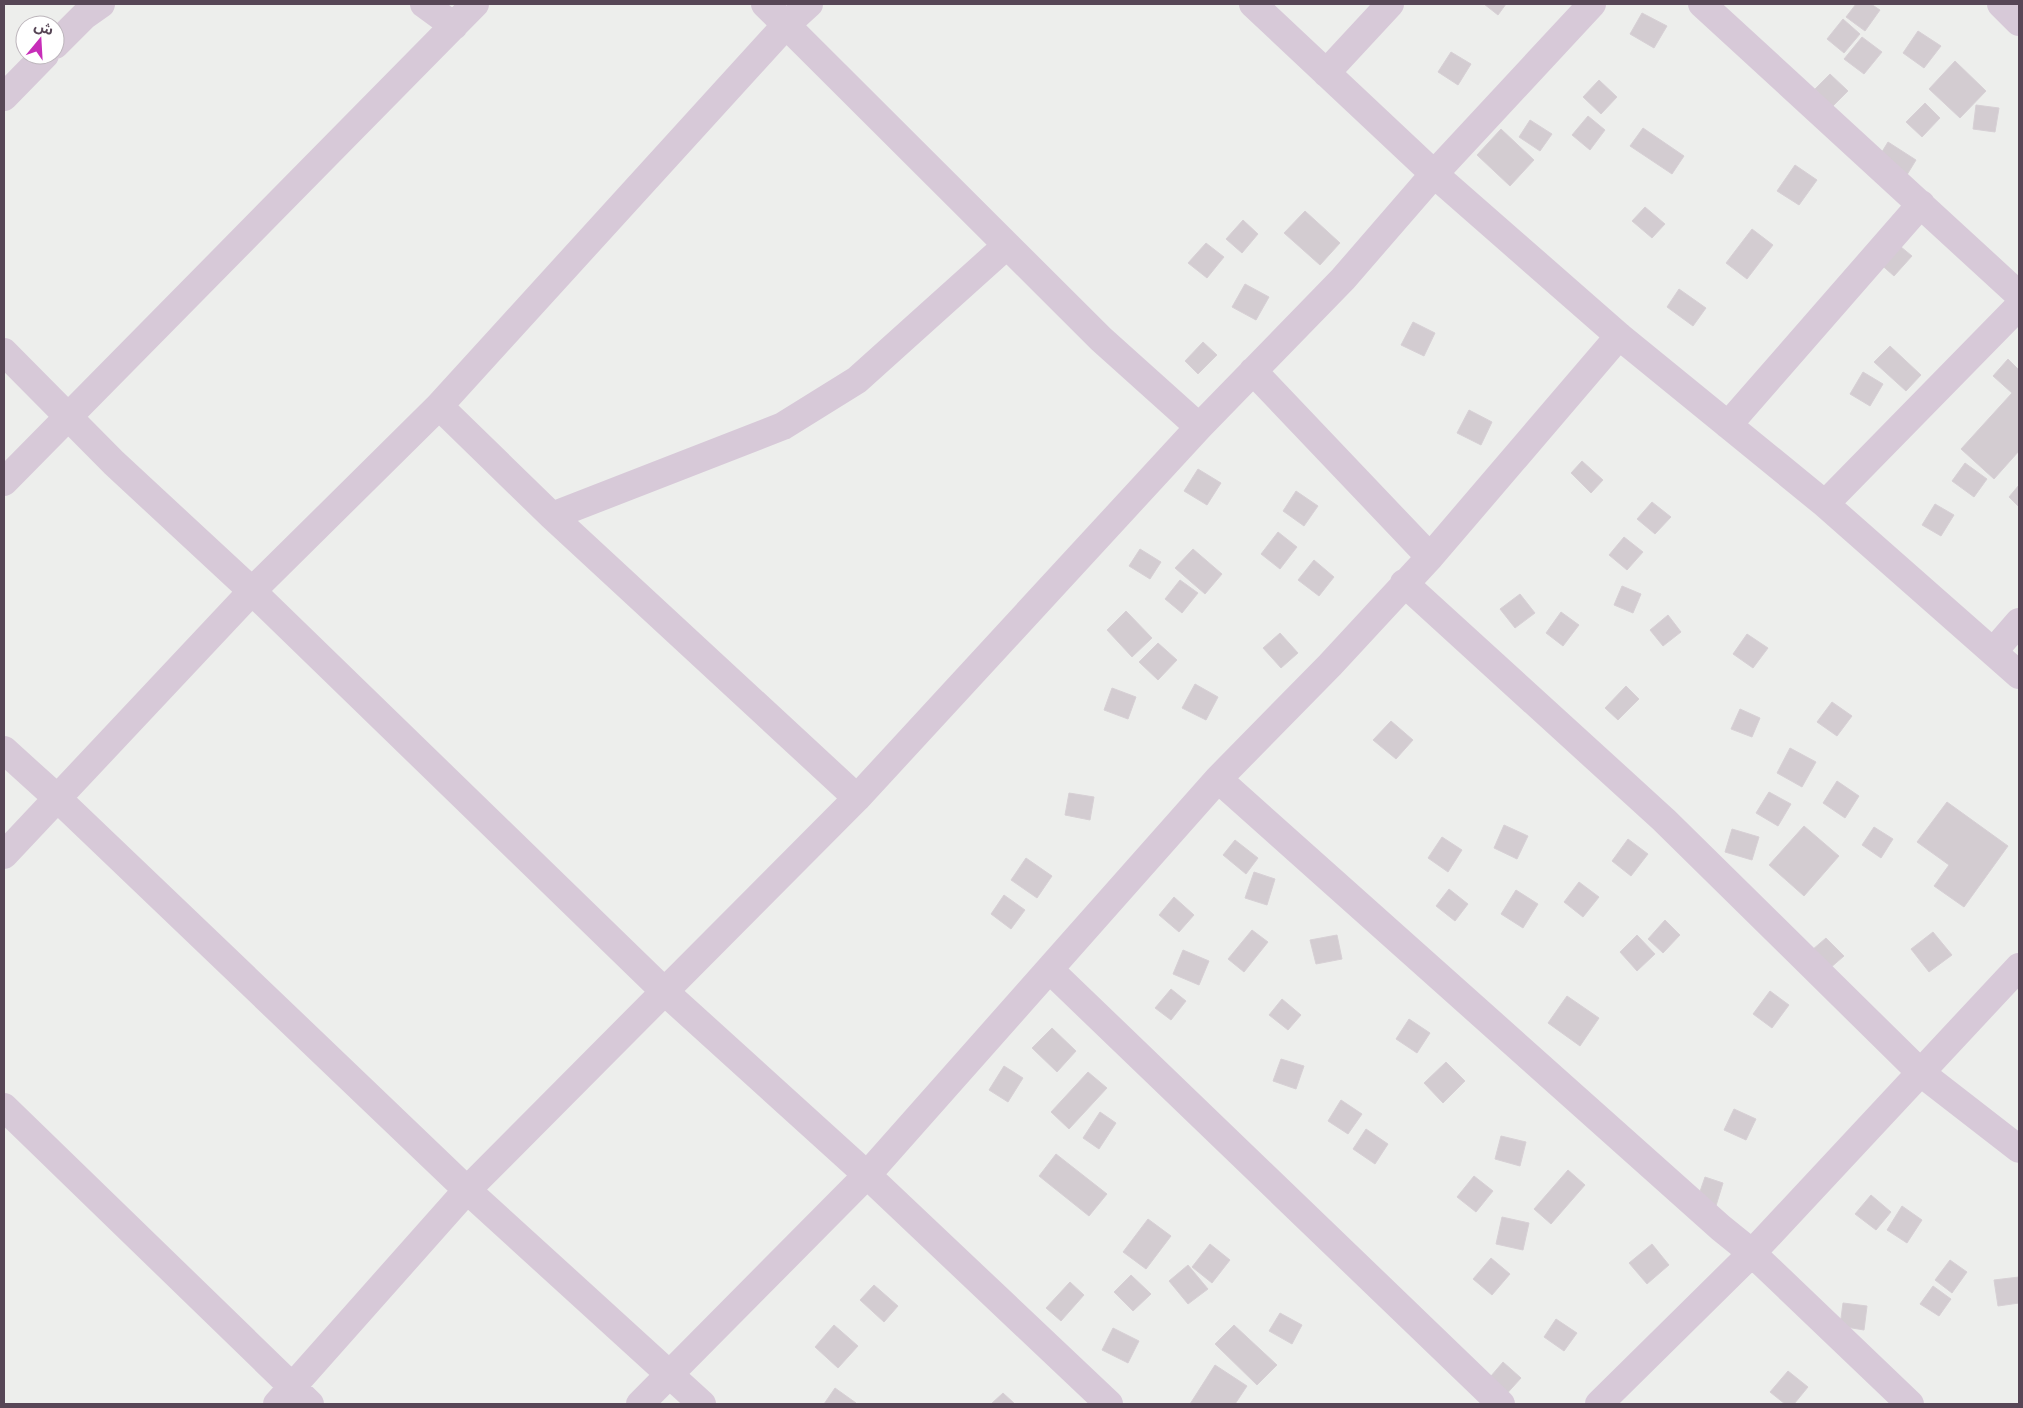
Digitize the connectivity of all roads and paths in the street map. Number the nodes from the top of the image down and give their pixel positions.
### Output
1 (424, 4) edge
2 (475, 4) edge
3 (765, 4) edge
4 (809, 4) edge
5 (1252, 4) edge
6 (1390, 4) edge
7 (1592, 4) edge
8 (1702, 4) edge
9 (2001, 4) edge
10 (86, 8) edge
11 (2019, 22) edge
12 (786, 25) junction
13 (454, 26) junction
14 (65, 33) edge
15 (36, 65) edge
16 (1326, 73) junction
17 (4, 97) edge
18 (1434, 174) junction
19 (1921, 204) junction
20 (1006, 246) junction
21 (2019, 295) edge
22 (2019, 306) edge
23 (1619, 336) junction
24 (4, 352) edge
25 (1253, 371) junction
26 (439, 406) junction
27 (68, 416) junction
28 (1728, 425) junction
29 (1199, 427) junction
30 (4, 482) edge
31 (1824, 504) junction
32 (552, 516) junction
33 (1430, 557) junction
34 (1404, 583) junction
35 (252, 591) junction
36 (2019, 622) edge
37 (1993, 652) junction
38 (2019, 675) edge
39 (4, 750) edge
40 (1218, 779) junction
41 (56, 797) junction
42 (857, 798) junction
43 (4, 854) edge
44 (2019, 967) edge
45 (1050, 970) junction
46 (664, 991) junction
47 (1921, 1073) junction
48 (4, 1107) edge
49 (2019, 1149) edge
50 (867, 1175) junction
51 (467, 1190) junction
52 (1752, 1253) junction
53 (669, 1374) junction
54 (294, 1399) edge
55 (640, 1404) edge
56 (702, 1404) edge
57 (1109, 1404) edge
58 (1501, 1404) edge
59 (1599, 1404) edge
60 (1910, 1404) edge

1 - 13 street
2 - 13 street
3 - 12 street
4 - 12 street
5 - 16 street
6 - 16 street
7 - 18 street
8 - 19 street
9 - 11 street
10 - 14 street
12 - 20 street
12 - 26 street
13 - 27 street
15 - 17 street
16 - 18 street
18 - 23 street
18 - 25 street
19 - 21 street
19 - 28 street
20 - 29 street
20 - 32 street
22 - 31 street
23 - 28 street
23 - 33 street
24 - 27 street
25 - 29 street
25 - 33 street
26 - 32 street
26 - 35 street
27 - 30 street
27 - 35 street
28 - 31 street
29 - 42 street
31 - 37 street
32 - 42 street
33 - 34 street
34 - 40 street
34 - 47 street
35 - 41 street
35 - 46 street
36 - 37 street
37 - 38 street
39 - 41 street
40 - 45 street
40 - 52 street
41 - 43 street
41 - 51 street
42 - 46 street
44 - 47 street
45 - 50 street
45 - 58 street
46 - 50 street
46 - 51 street
47 - 49 street
47 - 52 street
48 - 54 street
50 - 53 street
50 - 57 street
51 - 53 street
51 - 54 street
52 - 59 street
52 - 60 street
53 - 55 street
53 - 56 street

